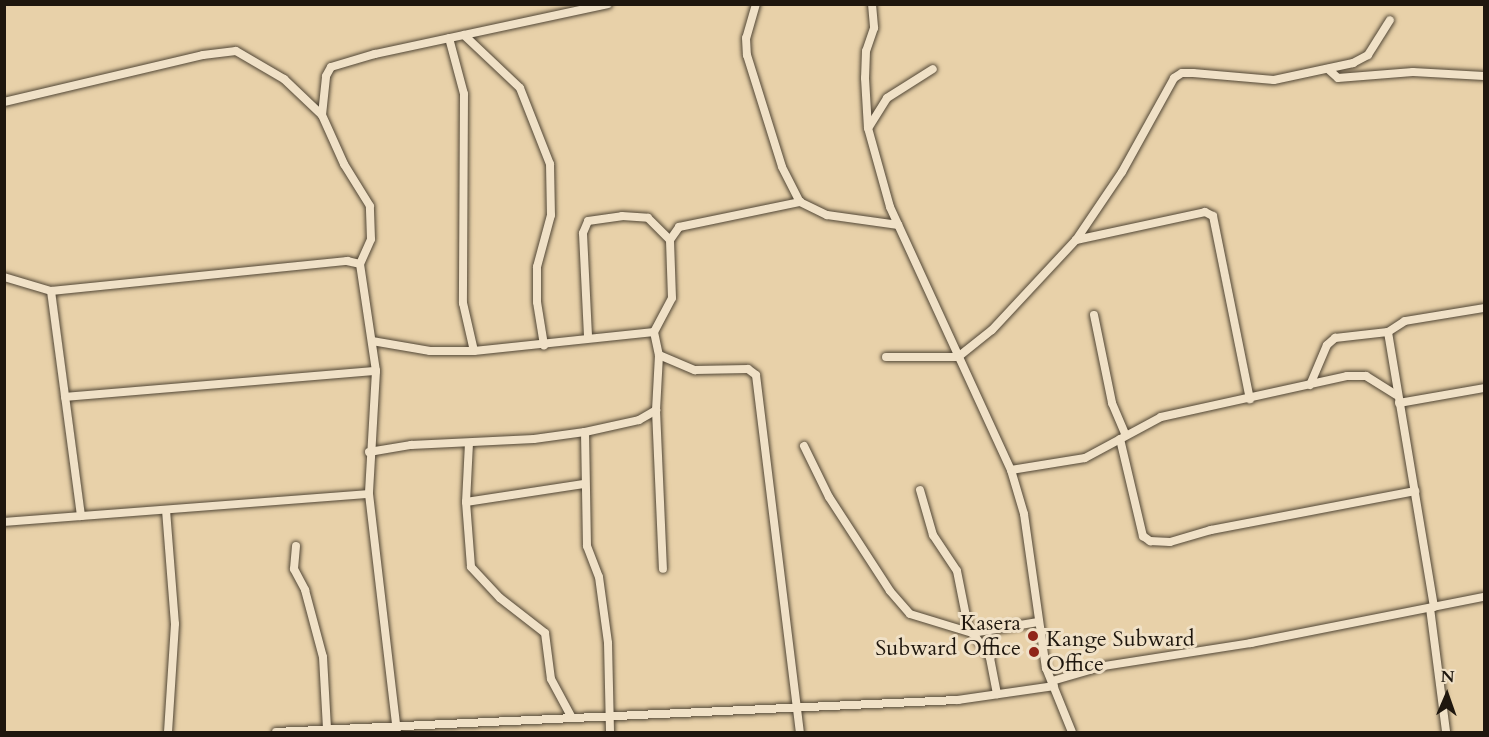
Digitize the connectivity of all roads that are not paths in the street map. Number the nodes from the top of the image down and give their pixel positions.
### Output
1 (608, 4) edge
2 (756, 4) edge
3 (872, 4) edge
4 (1390, 20) dead end
5 (465, 35) junction
6 (450, 38) junction
7 (933, 69) dead end
8 (1328, 69) junction
9 (1485, 76) edge
10 (4, 102) edge
11 (322, 115) junction
12 (868, 128) junction
13 (800, 202) junction
14 (898, 225) junction
15 (670, 240) junction
16 (1076, 240) junction
17 (360, 264) junction
18 (4, 277) edge
19 (51, 291) junction
20 (1485, 308) edge
21 (1094, 315) dead end
22 (654, 332) junction
23 (1388, 332) junction
24 (588, 336) junction
25 (372, 341) junction
26 (544, 345) junction
27 (474, 351) junction
28 (658, 354) junction
29 (886, 357) dead end
30 (958, 357) junction
31 (376, 371) junction
32 (1310, 385) junction
33 (1485, 388) edge
34 (65, 397) junction
35 (1250, 399) junction
36 (1398, 399) junction
37 (656, 410) junction
38 (585, 432) junction
39 (1122, 436) junction
40 (469, 443) junction
41 (804, 446) dead end
42 (369, 452) junction
43 (1011, 470) junction
44 (584, 484) junction
45 (920, 490) dead end
46 (1414, 491) junction
47 (369, 494) junction
48 (466, 502) junction
49 (166, 510) junction
50 (81, 516) junction
51 (4, 522) edge
52 (296, 546) dead end
53 (663, 569) dead end
54 (1485, 597) edge
55 (1432, 608) junction
56 (1038, 622) junction
57 (972, 633) junction
58 (1053, 683) junction
59 (997, 694) junction
60 (796, 706) junction
61 (608, 717) junction
62 (572, 718) junction
63 (397, 728) edge
64 (327, 729) junction
65 (168, 732) edge
66 (276, 732) edge
67 (610, 732) edge
68 (800, 732) edge
69 (1072, 732) edge
70 (1446, 732) edge

1 - 5 street
2 - 13 street
3 - 12 street
4 - 8 street
5 - 6 street
5 - 26 street
6 - 11 street
6 - 27 street
7 - 12 street
8 - 9 street
8 - 16 street
10 - 11 street
11 - 17 street
12 - 14 street
13 - 14 street
13 - 15 street
14 - 30 street
15 - 22 street
15 - 24 street
16 - 30 street
16 - 35 street
17 - 19 street
17 - 25 street
18 - 19 street
19 - 34 street
20 - 23 street
21 - 39 street
22 - 24 street
22 - 28 street
23 - 32 street
23 - 36 street
24 - 26 street
25 - 27 street
25 - 31 street
26 - 27 street
28 - 37 street
28 - 60 street
29 - 30 street
30 - 43 street
31 - 34 street
31 - 42 street
32 - 35 street
32 - 36 street
33 - 36 street
34 - 50 street
35 - 39 street
36 - 46 street
37 - 38 street
37 - 53 street
38 - 40 street
38 - 44 street
39 - 43 street
39 - 46 street
40 - 42 street
40 - 48 street
41 - 57 street
42 - 47 street
43 - 56 street
44 - 48 street
44 - 61 street
45 - 57 street
46 - 55 street
47 - 49 street
47 - 63 street
48 - 62 street
49 - 50 street
49 - 65 street
50 - 51 street
52 - 64 street
54 - 55 street
55 - 58 street
55 - 70 street
56 - 57 street
56 - 58 street
57 - 59 street
58 - 59 street
58 - 69 street
59 - 60 street
60 - 61 street
60 - 68 street
61 - 62 street
61 - 67 street
62 - 63 street
63 - 64 street
64 - 66 street

